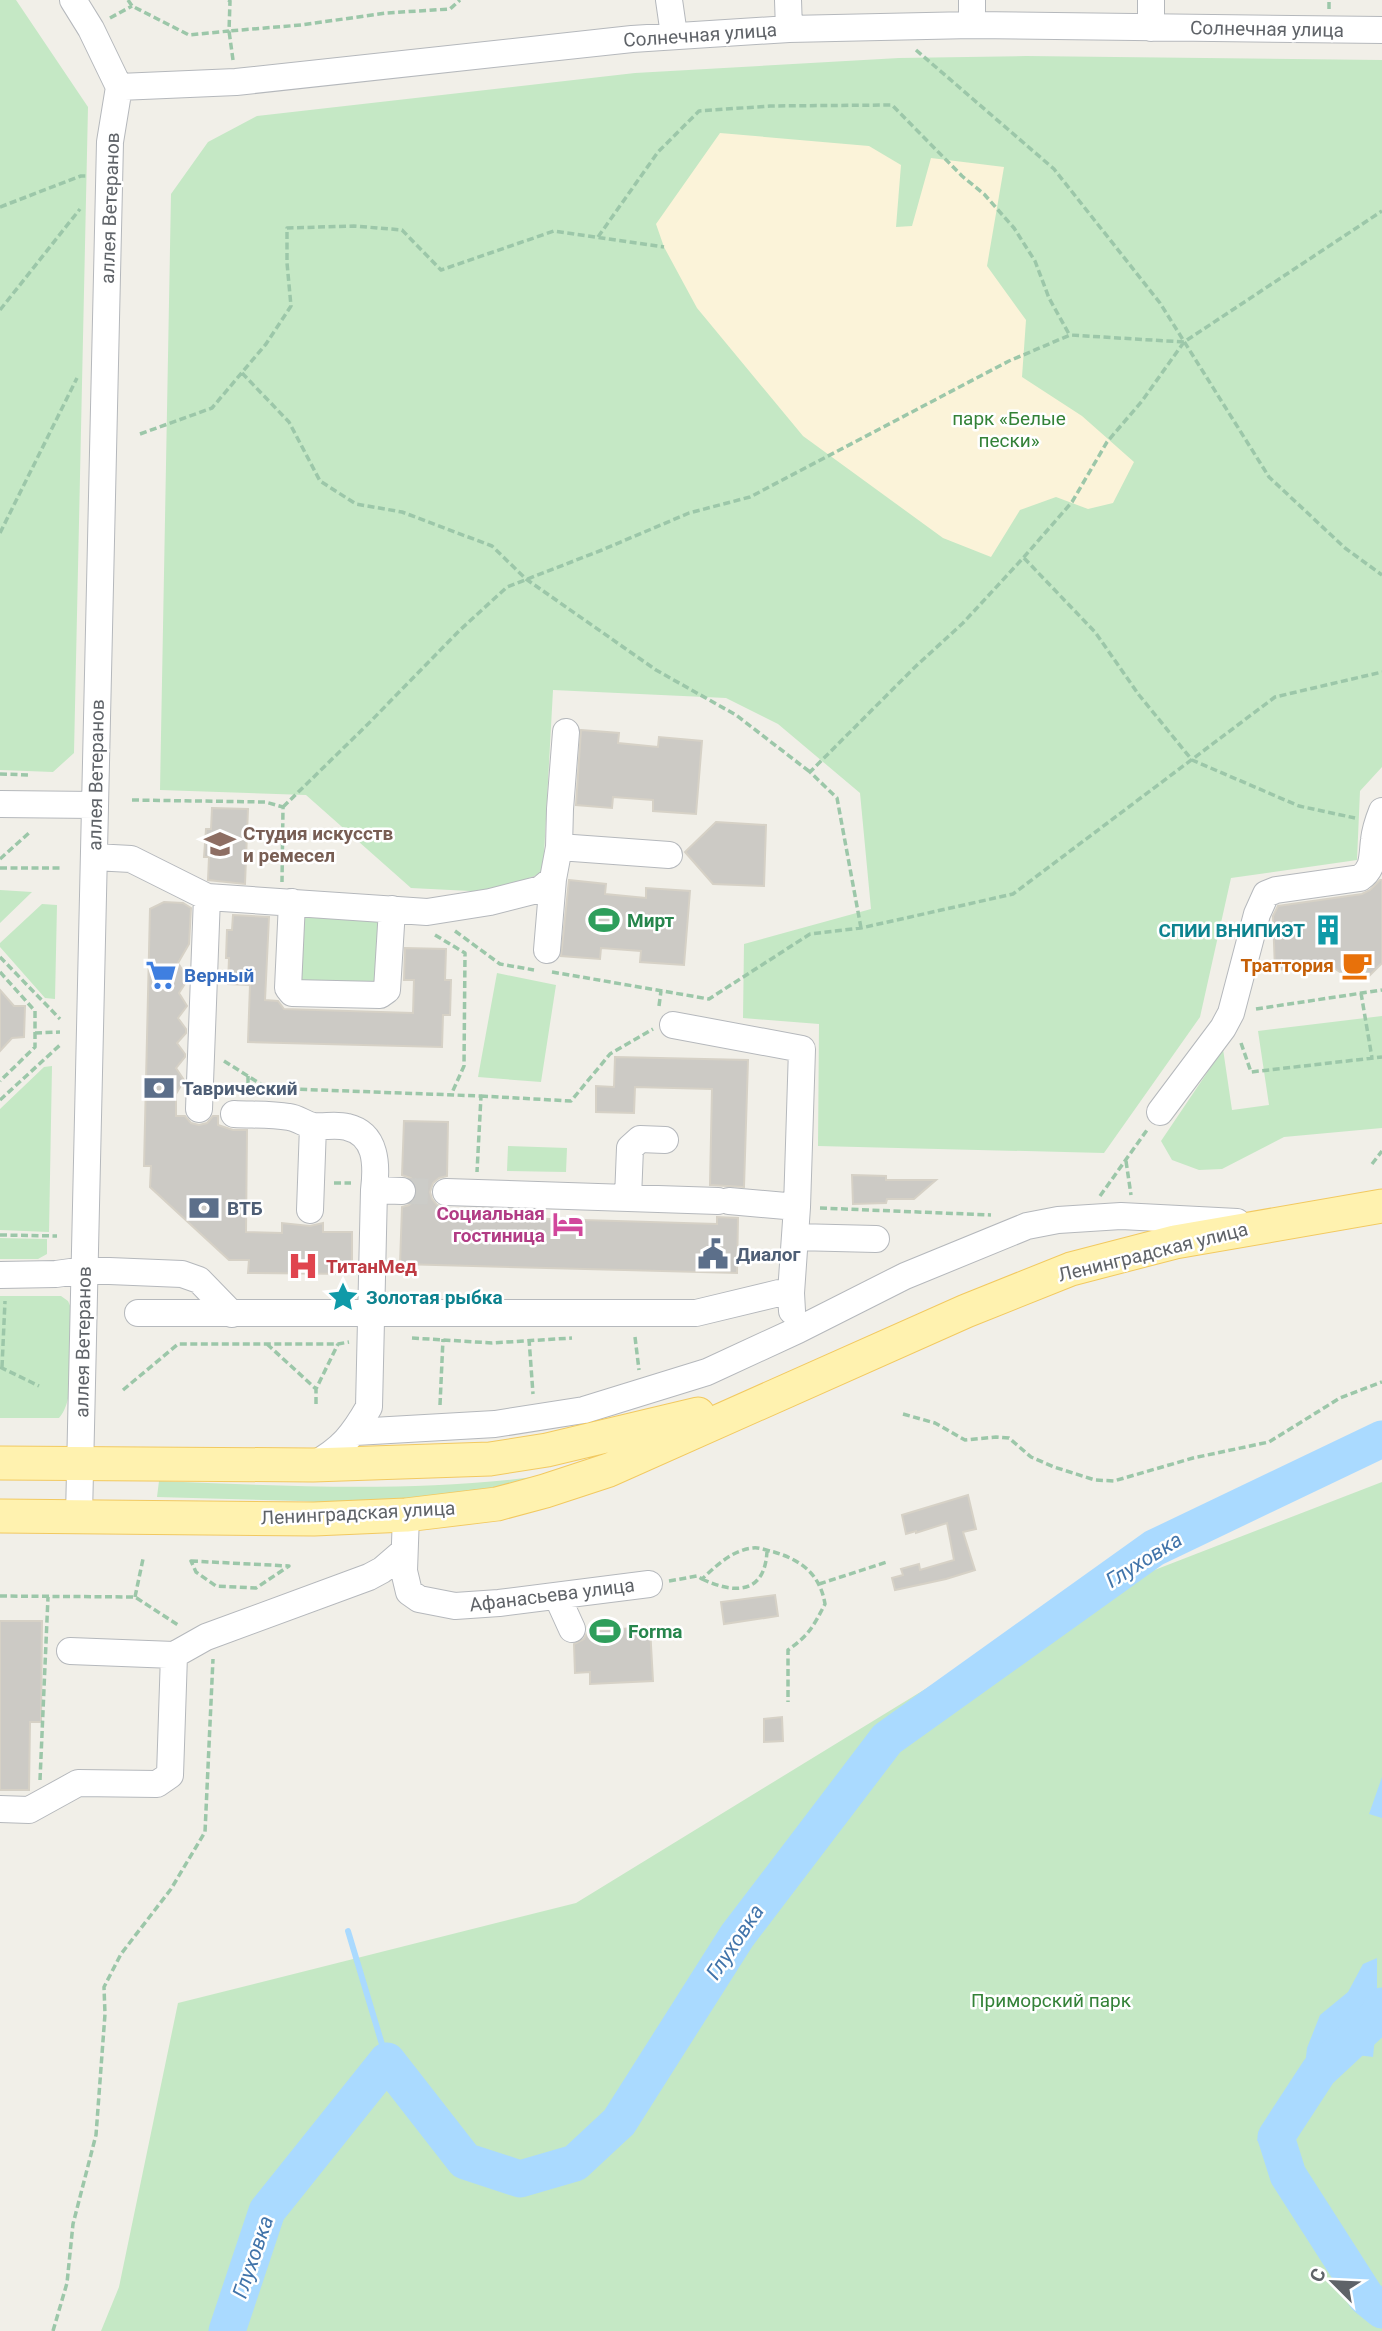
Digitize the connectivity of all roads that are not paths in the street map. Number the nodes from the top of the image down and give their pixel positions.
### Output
1 (73, 0) edge
2 (669, 0) edge
3 (788, 0) edge
4 (1151, 0) edge
5 (972, 13) edge
6 (1151, 28) junction
7 (789, 29) junction
8 (1382, 30) edge
9 (674, 35) junction
10 (119, 87) junction
11 (566, 732) dead end
12 (0, 804) edge
13 (95, 805) junction
14 (1380, 817) edge
15 (559, 847) junction
16 (669, 855) dead end
17 (94, 857) junction
18 (553, 878) junction
19 (207, 897) junction
20 (286, 902) junction
21 (392, 909) junction
22 (547, 950) dead end
23 (662, 1022) road end
24 (199, 1108) dead end
25 (1160, 1112) road end
26 (234, 1114) dead end
27 (313, 1126) junction
28 (665, 1140) dead end
29 (374, 1190) junction
30 (402, 1191) tunnel mouth
31 (446, 1192) tunnel mouth
32 (628, 1198) junction
33 (797, 1206) junction
34 (1382, 1206) edge
35 (310, 1210) dead end
36 (1274, 1223) junction
37 (795, 1237) junction
38 (876, 1239) dead end
39 (85, 1270) junction
40 (0, 1275) edge
41 (791, 1293) junction
42 (138, 1313) dead end
43 (232, 1314) junction
44 (372, 1314) junction
45 (798, 1330) junction
46 (778, 1394) junction
47 (355, 1432) junction
48 (598, 1438) junction
49 (0, 1463) edge
50 (80, 1464) junction
51 (313, 1465) junction
52 (609, 1470) junction
53 (405, 1515) junction
54 (0, 1516) edge
55 (79, 1516) junction
56 (404, 1551) junction
57 (649, 1584) road end
58 (557, 1596) junction
59 (572, 1629) dead end
60 (70, 1651) dead end
61 (174, 1655) junction
62 (0, 1809) edge

1 - 10 street
2 - 9 street
3 - 7 street
4 - 6 street
5 - 6 street, Солнечная улица
5 - 7 street, Солнечная улица
6 - 8 street, Солнечная улица
7 - 9 street, Солнечная улица
9 - 10 street, Солнечная улица
10 - 13 street, аллея Ветеранов
11 - 15 street
12 - 13 street
13 - 17 street, аллея Ветеранов
14 - 25 street
15 - 16 street
15 - 18 street
17 - 19 street
17 - 39 street, аллея Ветеранов
18 - 21 street
18 - 22 street
19 - 20 street
19 - 24 street
20 - 21 street
20 - 21 street
23 - 33 street
26 - 27 street
27 - 29 street
27 - 35 street
28 - 32 street
29 - 30 street
29 - 44 street
31 - 32 street
32 - 33 street
33 - 37 street
34 - 36 main road, Ленинградская улица
36 - 45 street
36 - 46 main road, Ленинградская улица
37 - 38 street
37 - 41 street
39 - 40 street
39 - 43 street
39 - 50 street, аллея Ветеранов
41 - 44 street
41 - 45 street
42 - 43 street
43 - 44 street
44 - 47 street
45 - 47 street
46 - 48 main road, Ленинградская улица
46 - 52 main road, Ленинградская улица
47 - 51 street
48 - 51 main road, Ленинградская улица
48 - 52 main road
49 - 50 main road, Ленинградская улица
50 - 51 main road, Ленинградская улица
50 - 55 street, аллея Ветеранов
52 - 53 main road, Ленинградская улица
53 - 55 main road, Ленинградская улица
53 - 56 street, Афанасьева улица
54 - 55 main road, Ленинградская улица
56 - 58 street, Афанасьева улица
56 - 61 street
57 - 58 street, Афанасьева улица
58 - 59 street
60 - 61 street
61 - 62 street

